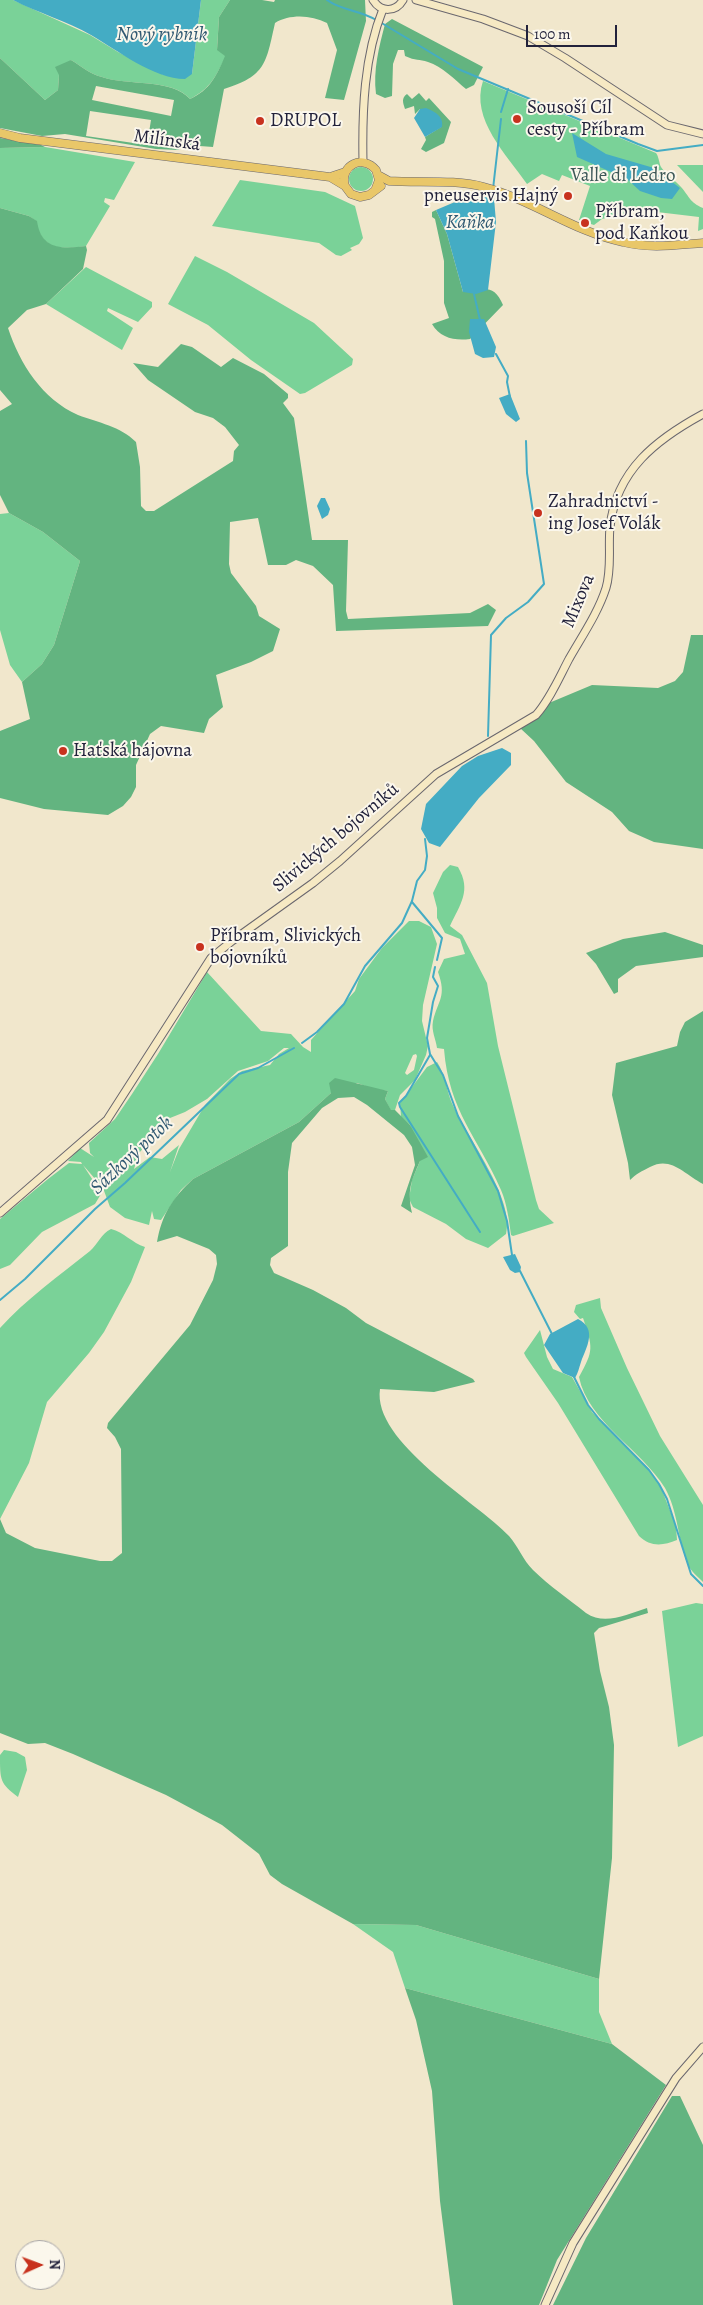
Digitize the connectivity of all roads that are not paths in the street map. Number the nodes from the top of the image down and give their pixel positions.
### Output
1 (373, 0) edge
2 (404, 0) edge
3 (416, 0) edge
4 (383, 9) junction
5 (0, 133) edge
6 (703, 134) edge
7 (363, 162) junction
8 (345, 172) junction
9 (378, 175) junction
10 (330, 177) junction
11 (389, 181) junction
12 (344, 186) junction
13 (376, 188) junction
14 (703, 243) edge
15 (703, 414) edge
16 (517, 728) joint
17 (0, 1213) edge
18 (703, 2047) edge
19 (545, 2305) edge

1 - 4 street
2 - 4 street
3 - 6 street
4 - 7 street
5 - 10 main road, Milínská
7 - 8 main road, Milínská
7 - 9 main road
8 - 10 main road, Milínská
8 - 12 main road
9 - 11 main road
9 - 13 main road
10 - 12 main road, Milínská
11 - 13 main road, Milínská
11 - 14 main road
12 - 13 main road, Milínská
15 - 16 street, Mixova
16 - 17 street, Slivických bojovníků
18 - 19 street

